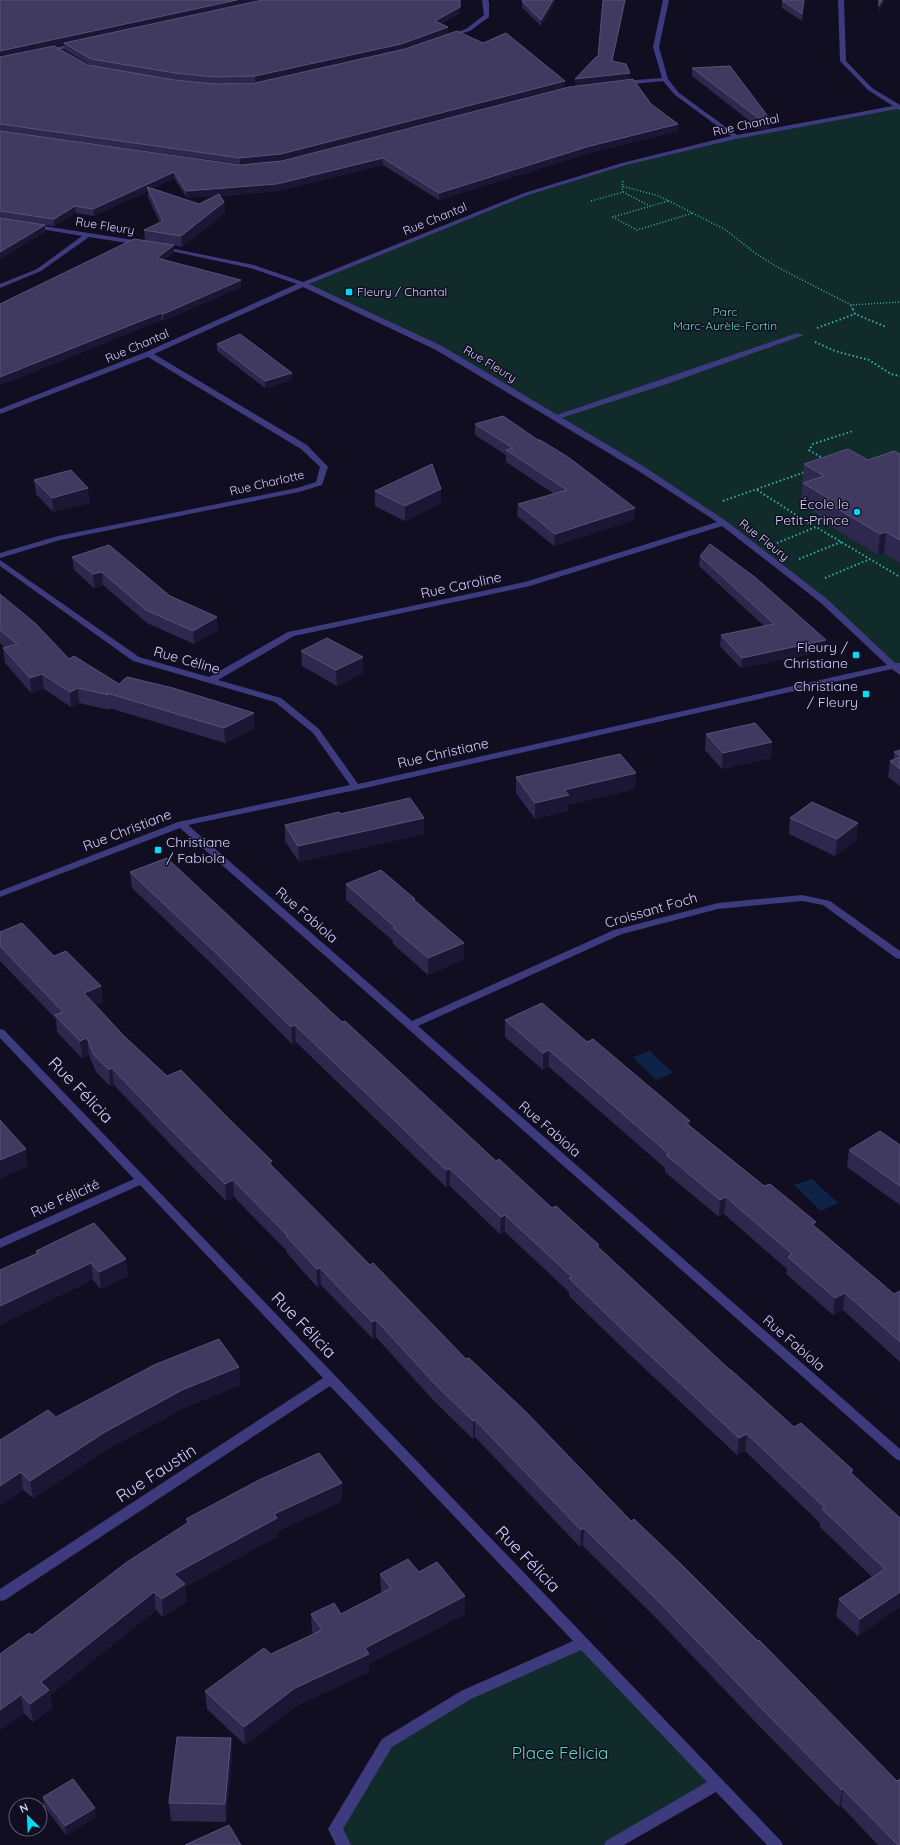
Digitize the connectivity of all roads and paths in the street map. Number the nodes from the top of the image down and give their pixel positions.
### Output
1 (485, 0) edge
2 (666, 0) edge
3 (840, 0) edge
4 (439, 40) edge
5 (87, 42) edge
6 (56, 48) junction
7 (42, 52) edge
8 (62, 52) edge
9 (665, 79) junction
10 (618, 83) edge
11 (898, 107) edge
12 (736, 137) junction
13 (624, 164) junction
14 (622, 186) junction
15 (623, 192) junction
16 (668, 200) junction
17 (591, 201) dead end
18 (650, 206) junction
19 (693, 213) junction
20 (22, 224) edge
21 (87, 235) junction
22 (147, 244) edge
23 (154, 246) edge
24 (303, 284) junction
25 (0, 286) edge
26 (900, 302) edge
27 (851, 306) junction
28 (855, 314) junction
29 (886, 327) dead end
30 (800, 335) junction
31 (149, 354) junction
32 (900, 376) edge
33 (0, 412) edge
34 (555, 417) junction
35 (853, 431) dead end
36 (826, 460) edge
37 (808, 471) edge
38 (756, 490) junction
39 (700, 509) junction
40 (723, 523) junction
41 (816, 527) junction
42 (842, 542) junction
43 (758, 550) junction
44 (0, 556) edge
45 (871, 559) junction
46 (0, 562) edge
47 (779, 566) junction
48 (900, 576) edge
49 (804, 586) junction
50 (898, 668) edge
51 (211, 680) junction
52 (356, 787) junction
53 (181, 824) junction
54 (0, 894) edge
55 (900, 956) edge
56 (410, 1026) junction
57 (0, 1032) edge
58 (142, 1180) junction
59 (0, 1244) edge
60 (331, 1379) junction
61 (900, 1456) edge
62 (0, 1596) edge
63 (583, 1643) junction
64 (718, 1784) junction
65 (344, 1845) edge
66 (611, 1845) edge
67 (776, 1845) edge

1 - 4 street
2 - 9 street
3 - 11 street
5 - 6 street
6 - 7 street
6 - 8 street
9 - 10 street
9 - 12 street
11 - 12 street, Rue Chantal
12 - 13 street, Rue Chantal
13 - 14 path
13 - 24 street, Rue Chantal
14 - 15 path
14 - 16 path
15 - 17 path
15 - 18 path
16 - 18 path
16 - 19 path
18 - 19 path
19 - 27 path
20 - 21 street, Rue Fleury
21 - 22 street, Rue Fleury
21 - 25 street
23 - 24 street, Rue Fleury
24 - 31 street, Rue Chantal
24 - 34 street, Rue Fleury
26 - 27 path
27 - 28 path
28 - 29 path
28 - 30 path
30 - 32 path
30 - 34 street
31 - 33 street, Rue Chantal
31 - 44 street, Rue Charlotte
34 - 39 street, Rue Fleury
35 - 36 path
37 - 38 path
38 - 39 path
38 - 41 path
39 - 40 street, Rue Fleury
40 - 43 street, Rue Fleury
40 - 51 street, Rue Caroline
41 - 42 path
41 - 43 path
42 - 45 path
42 - 47 path
43 - 47 street, Rue Fleury
45 - 48 path
45 - 49 path
46 - 51 street, Rue Céline
47 - 49 street, Rue Fleury
49 - 50 street, Rue Fleury
50 - 52 street, Rue Christiane
51 - 52 street, Rue Céline
52 - 53 street, Rue Christiane
53 - 54 street, Rue Christiane
53 - 56 street, Rue Fabiola
55 - 56 street, Croissant Foch
56 - 61 street, Rue Fabiola
57 - 58 street, Rue Félicia
58 - 59 street, Rue Félicité
58 - 60 street, Rue Félicia
60 - 62 street, Rue Faustin
60 - 63 street, Rue Félicia
63 - 64 street, Rue Félicia
63 - 65 street
64 - 66 street
64 - 67 street, Rue Félicia

